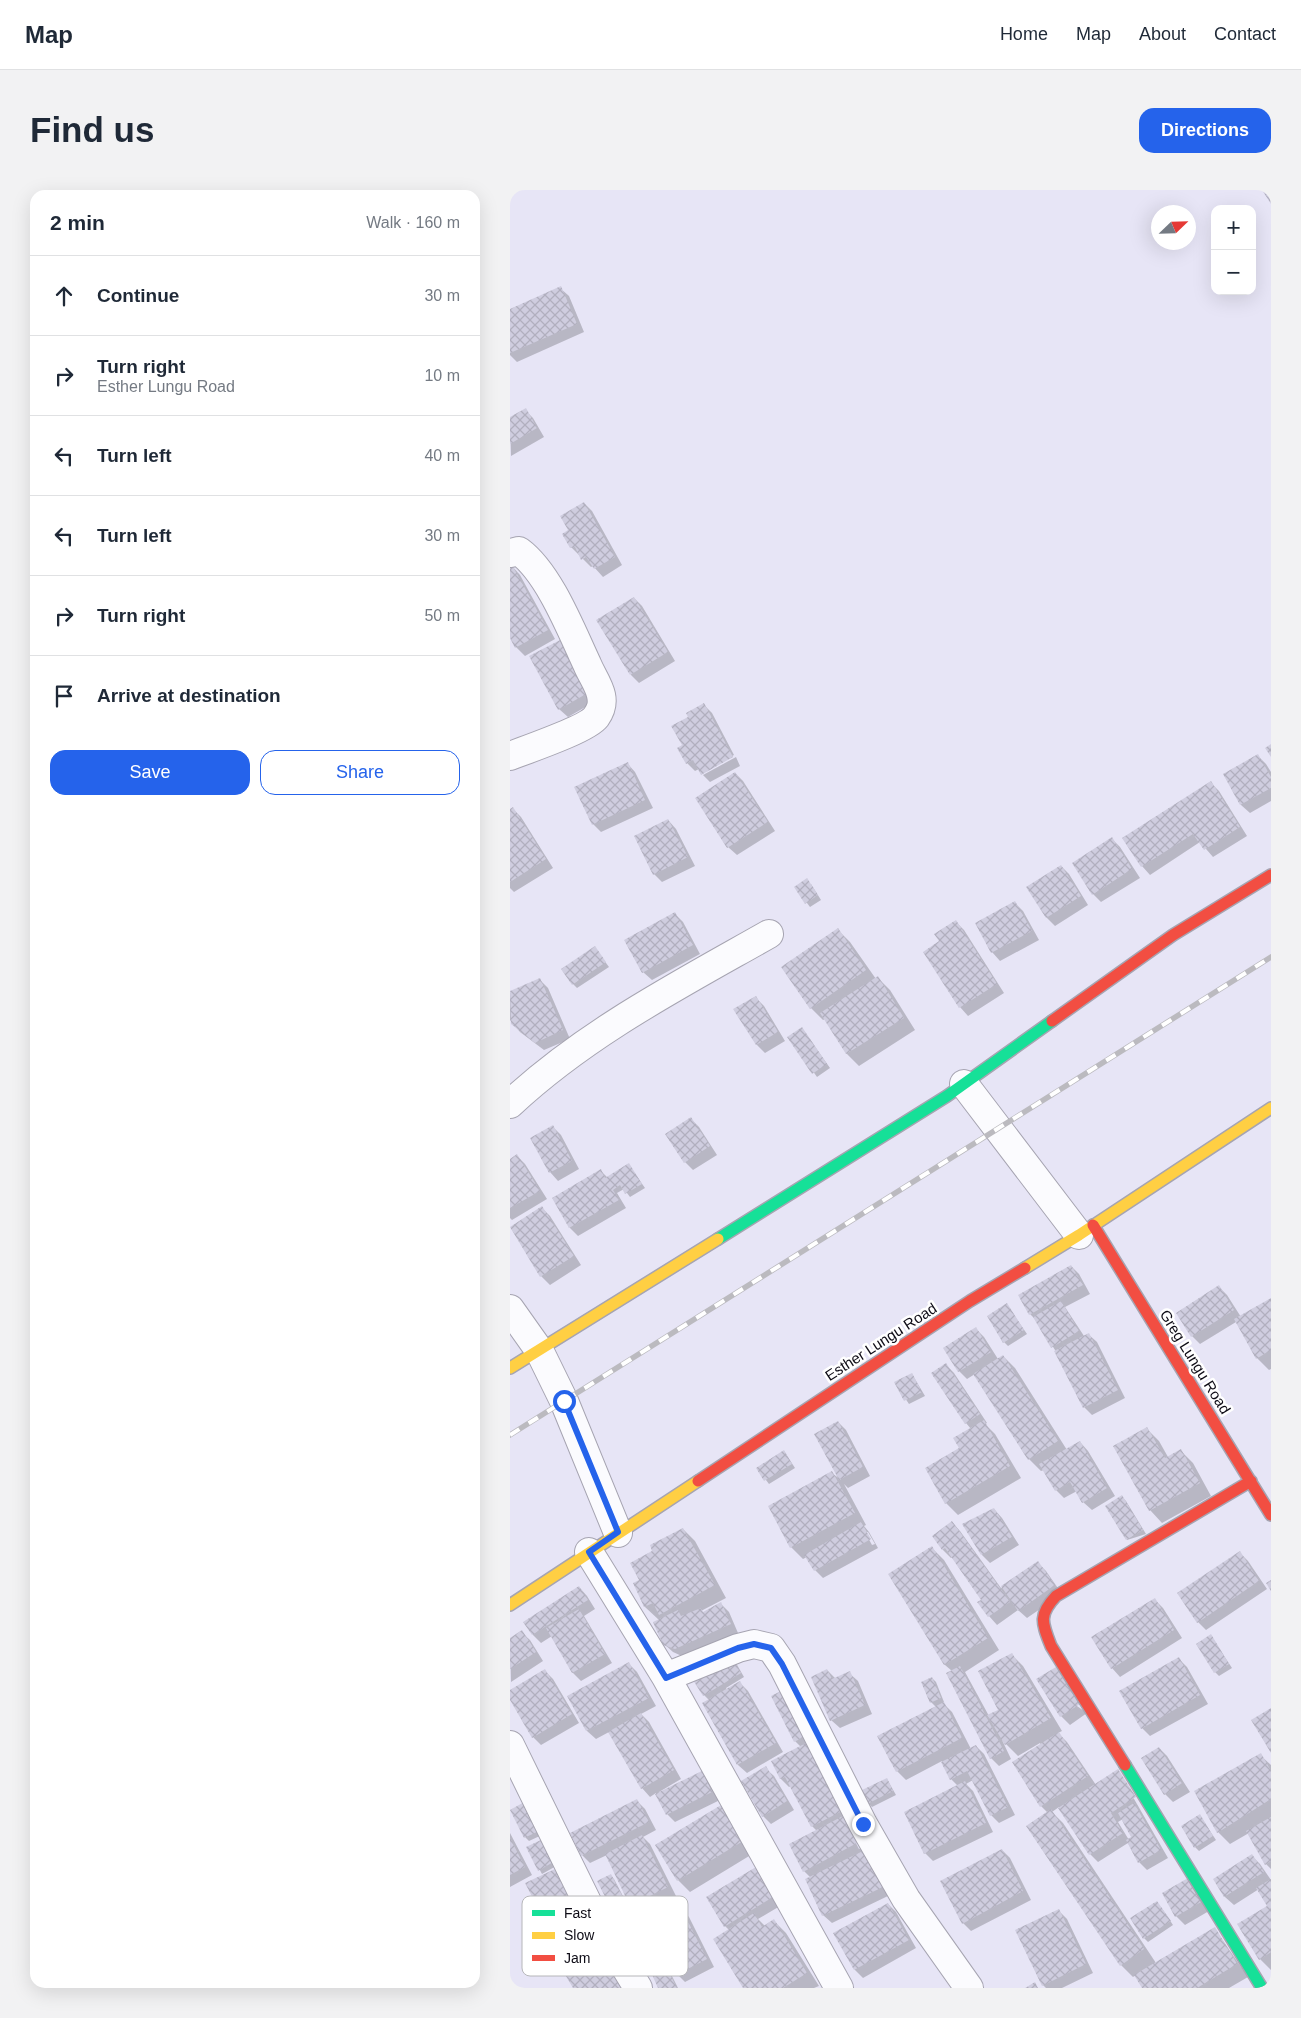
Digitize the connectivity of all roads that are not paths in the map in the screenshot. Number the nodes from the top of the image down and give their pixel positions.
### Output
1 (510, 553) edge
2 (510, 756) edge
3 (1271, 875) edge
4 (769, 934) dead end
5 (964, 1084) junction
6 (510, 1104) edge
7 (1271, 1108) edge
8 (1086, 1230) junction
9 (510, 1308) edge
10 (539, 1350) junction
11 (510, 1368) edge
12 (1251, 1481) junction
13 (1271, 1515) edge
14 (618, 1532) junction
15 (589, 1552) junction
16 (510, 1605) edge
17 (666, 1678) junction
18 (510, 1745) edge
19 (584, 1896) edge
20 (631, 1976) edge
21 (638, 1988) edge
22 (839, 1988) edge
23 (969, 1988) edge
24 (1262, 1988) edge

1 - 2 street
3 - 5 street
4 - 6 street
5 - 8 street
5 - 10 street
7 - 8 street, Esther Lungu Road
8 - 12 street, Greg Lungu Road
8 - 14 street, Esther Lungu Road
9 - 10 street
10 - 11 street
10 - 14 street
12 - 13 street, Greg Lungu Road
12 - 24 street
14 - 15 street, Esther Lungu Road
15 - 16 street, Esther Lungu Road
15 - 17 street
17 - 22 street
17 - 23 street
18 - 19 street
20 - 21 street

